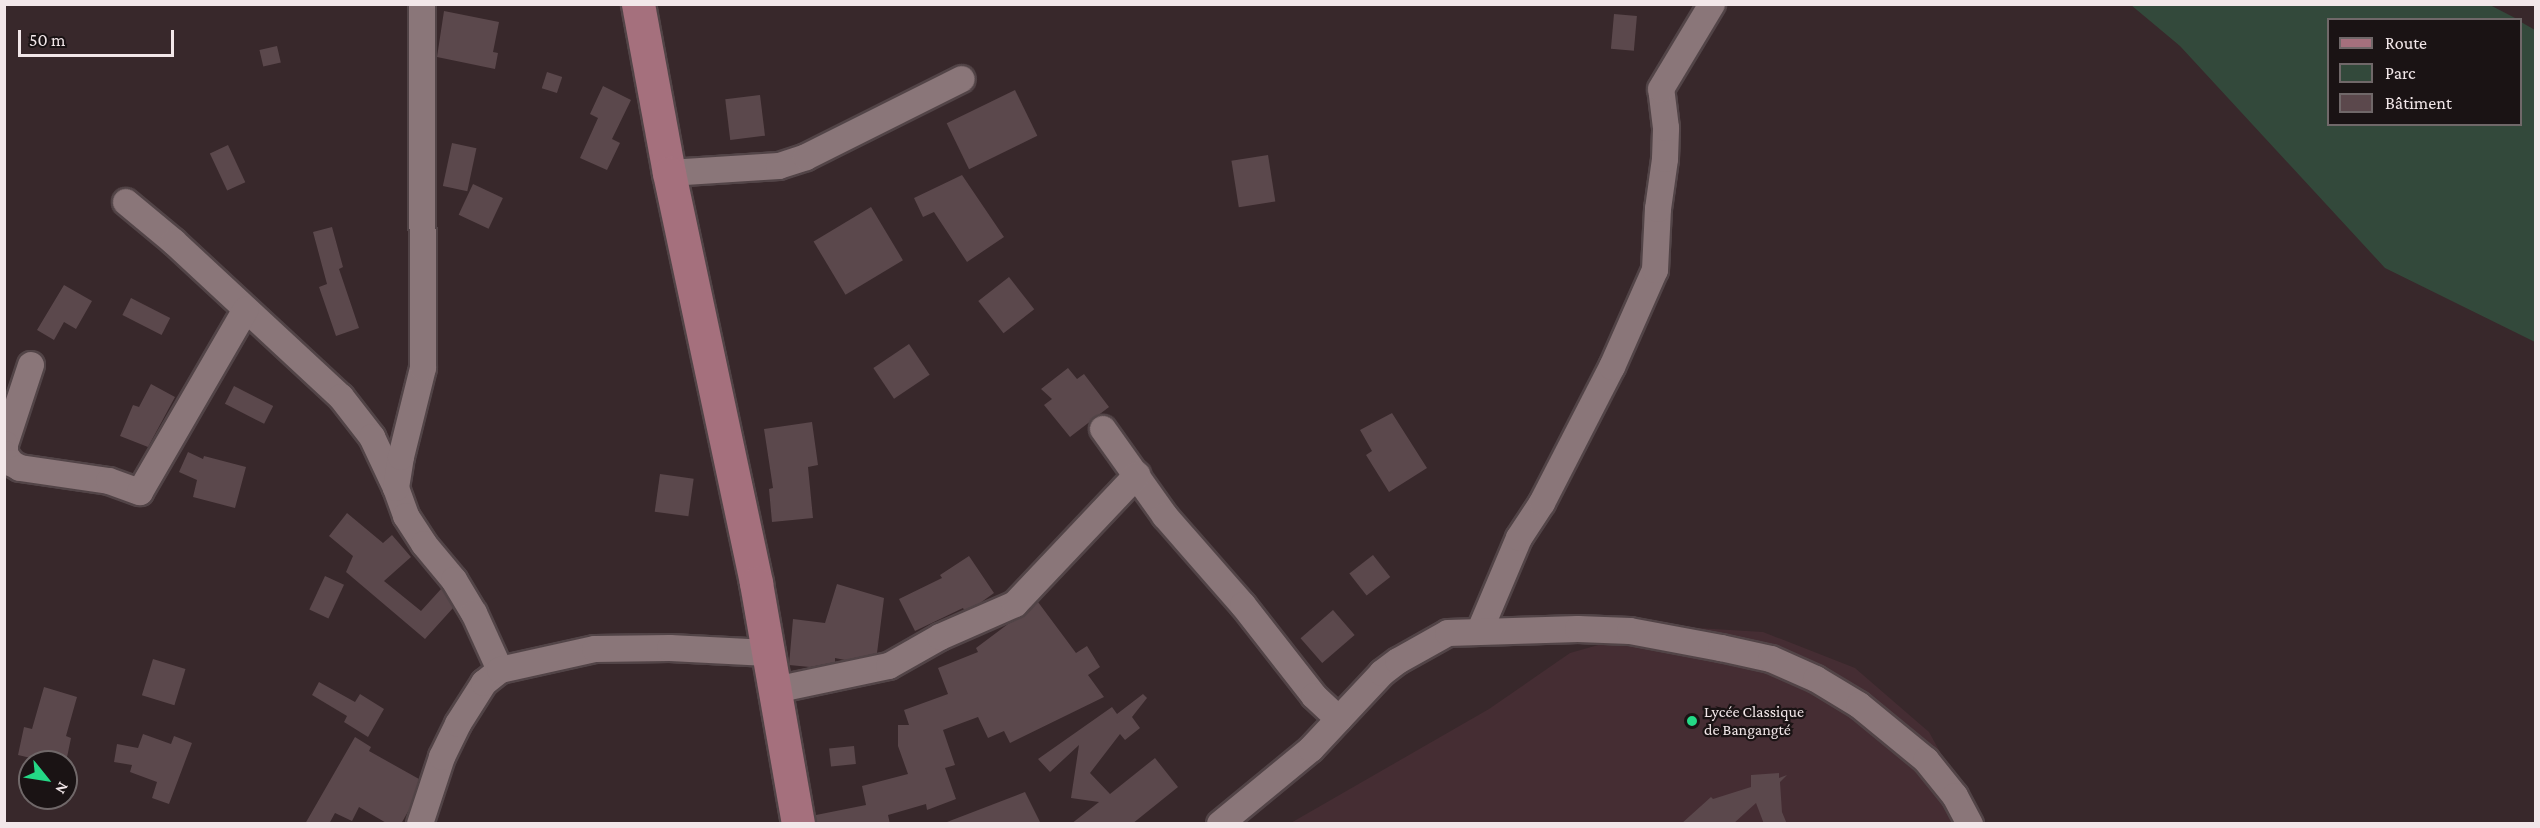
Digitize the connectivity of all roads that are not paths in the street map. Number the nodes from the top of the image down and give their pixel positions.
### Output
1 (422, 4) edge
2 (638, 4) edge
3 (1712, 4) edge
4 (962, 79) dead end
5 (669, 173) junction
6 (126, 202) dead end
7 (246, 309) junction
8 (31, 365) dead end
9 (1103, 429) dead end
10 (1137, 475) junction
11 (396, 488) junction
12 (1480, 630) junction
13 (768, 653) junction
14 (500, 670) junction
15 (775, 690) junction
16 (1339, 719) junction
17 (420, 824) edge
18 (798, 824) edge
19 (1220, 824) edge
20 (1970, 824) edge

1 - 11 street
2 - 5 street
3 - 12 street
4 - 5 street
5 - 13 street
6 - 7 street
7 - 8 street
7 - 11 street
9 - 10 street
10 - 15 street
10 - 16 street
11 - 14 street
12 - 16 street
12 - 20 street
13 - 14 street
13 - 15 street
14 - 17 street
15 - 18 street
16 - 19 street

